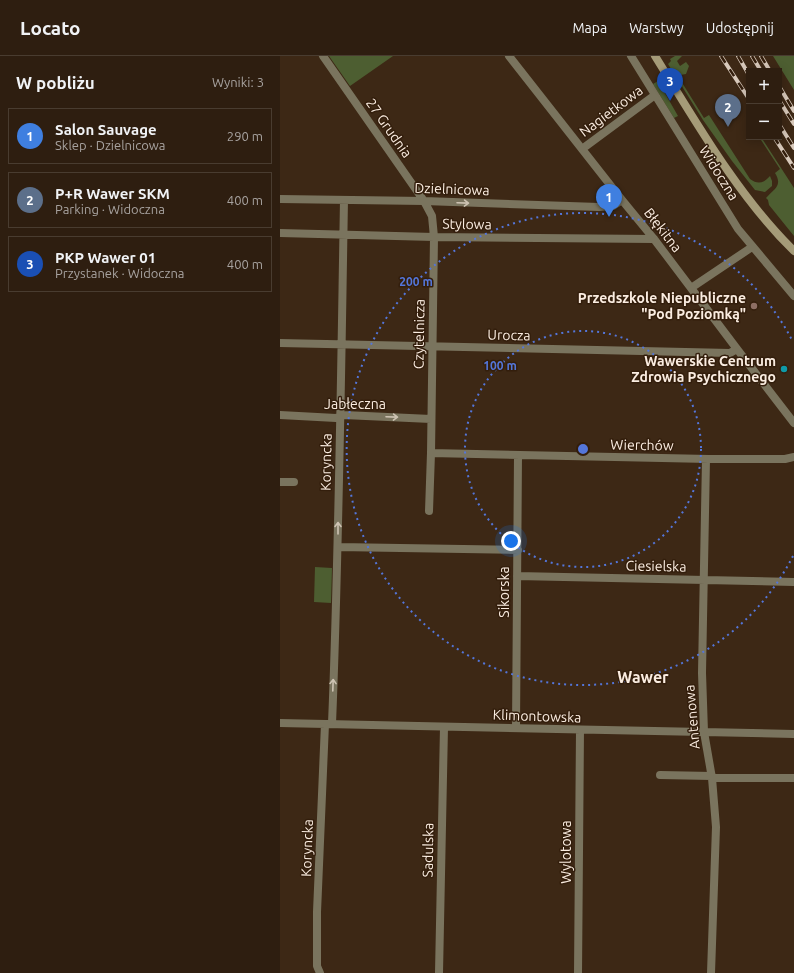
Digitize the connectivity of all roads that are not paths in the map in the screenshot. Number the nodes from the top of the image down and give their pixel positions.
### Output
1 (323, 56) edge
2 (509, 56) edge
3 (631, 56) edge
4 (655, 56) edge
5 (655, 95) junction
6 (582, 149) junction
7 (280, 199) edge
8 (344, 200) junction
9 (622, 200) junction
10 (424, 201) junction
11 (432, 216) joint
12 (280, 233) edge
13 (343, 234) junction
14 (434, 237) junction
15 (654, 239) junction
16 (752, 247) junction
17 (794, 251) edge
18 (691, 288) junction
19 (794, 296) edge
20 (280, 343) edge
21 (340, 344) junction
22 (432, 346) junction
23 (737, 349) junction
24 (280, 415) edge
25 (339, 417) junction
26 (431, 418) junction
27 (794, 422) edge
28 (431, 453) junction
29 (518, 455) junction
30 (794, 457) edge
31 (706, 459) junction
32 (280, 482) edge
33 (294, 482) dead end
34 (429, 511) dead end
35 (338, 547) junction
36 (518, 550) junction
37 (517, 576) junction
38 (703, 580) junction
39 (794, 582) edge
40 (280, 724) edge
41 (329, 724) junction
42 (444, 727) junction
43 (516, 728) junction
44 (580, 730) junction
45 (704, 732) junction
46 (794, 734) edge
47 (660, 776) dead end
48 (712, 777) junction
49 (794, 778) edge
50 (320, 973) edge
51 (439, 973) edge
52 (578, 973) edge
53 (711, 973) edge

1 - 10 street, 27 Grudnia
2 - 6 street, Błękitna
3 - 5 street, Widoczna
4 - 17 main road, Widoczna
5 - 6 street, Nagietkowa
5 - 16 street, Widoczna
6 - 9 street, Błękitna
7 - 8 street, Dzielnicowa
8 - 10 street, Dzielnicowa
8 - 13 street, Koryncka
10 -> 9 street, Dzielnicowa
9 - 15 street, Błękitna
10 - 11 street, 27 Grudnia
11 - 14 street, Czytelnicza
12 - 13 street, Stylowa
13 - 14 street, Stylowa
13 - 21 street, Koryncka
14 - 15 street, Stylowa
14 - 22 street, Czytelnicza
15 - 18 street, Błękitna
16 - 18 street
16 - 19 street, Widoczna
18 - 23 street, Błękitna
20 - 21 street, Urocza
21 - 22 street, Urocza
21 - 25 street, Koryncka
22 - 23 street, Urocza
22 - 26 street, Czytelnicza
23 - 27 street, Błękitna
24 - 25 street, Jabłeczna
25 -> 26 street, Jabłeczna
35 -> 25 street, Koryncka
26 - 28 street, Czytelnicza
28 - 29 street, Wierchów
28 - 34 street, Czytelnicza
29 - 31 street, Wierchów
29 - 36 street, Sikorska
30 - 31 street, Wierchów
31 - 38 street, Antenowa
32 - 33 street
35 - 36 street
41 -> 35 street, Koryncka
36 - 37 street, Sikorska
37 - 38 street, Ciesielska
37 - 43 street, Sikorska
38 - 39 street, Ciesielska
38 - 45 street, Antenowa
40 - 41 street, Klimontowska
41 - 42 street, Klimontowska
41 - 50 street, Koryncka
42 - 43 street, Klimontowska
42 - 51 street, Sadulska
43 - 44 street, Klimontowska
44 - 45 street, Klimontowska
44 - 52 street, Wylotowa
45 - 46 street, Klimontowska
45 - 48 street, Antenowa
47 - 48 street
48 - 49 street
48 - 53 street, Antenowa

